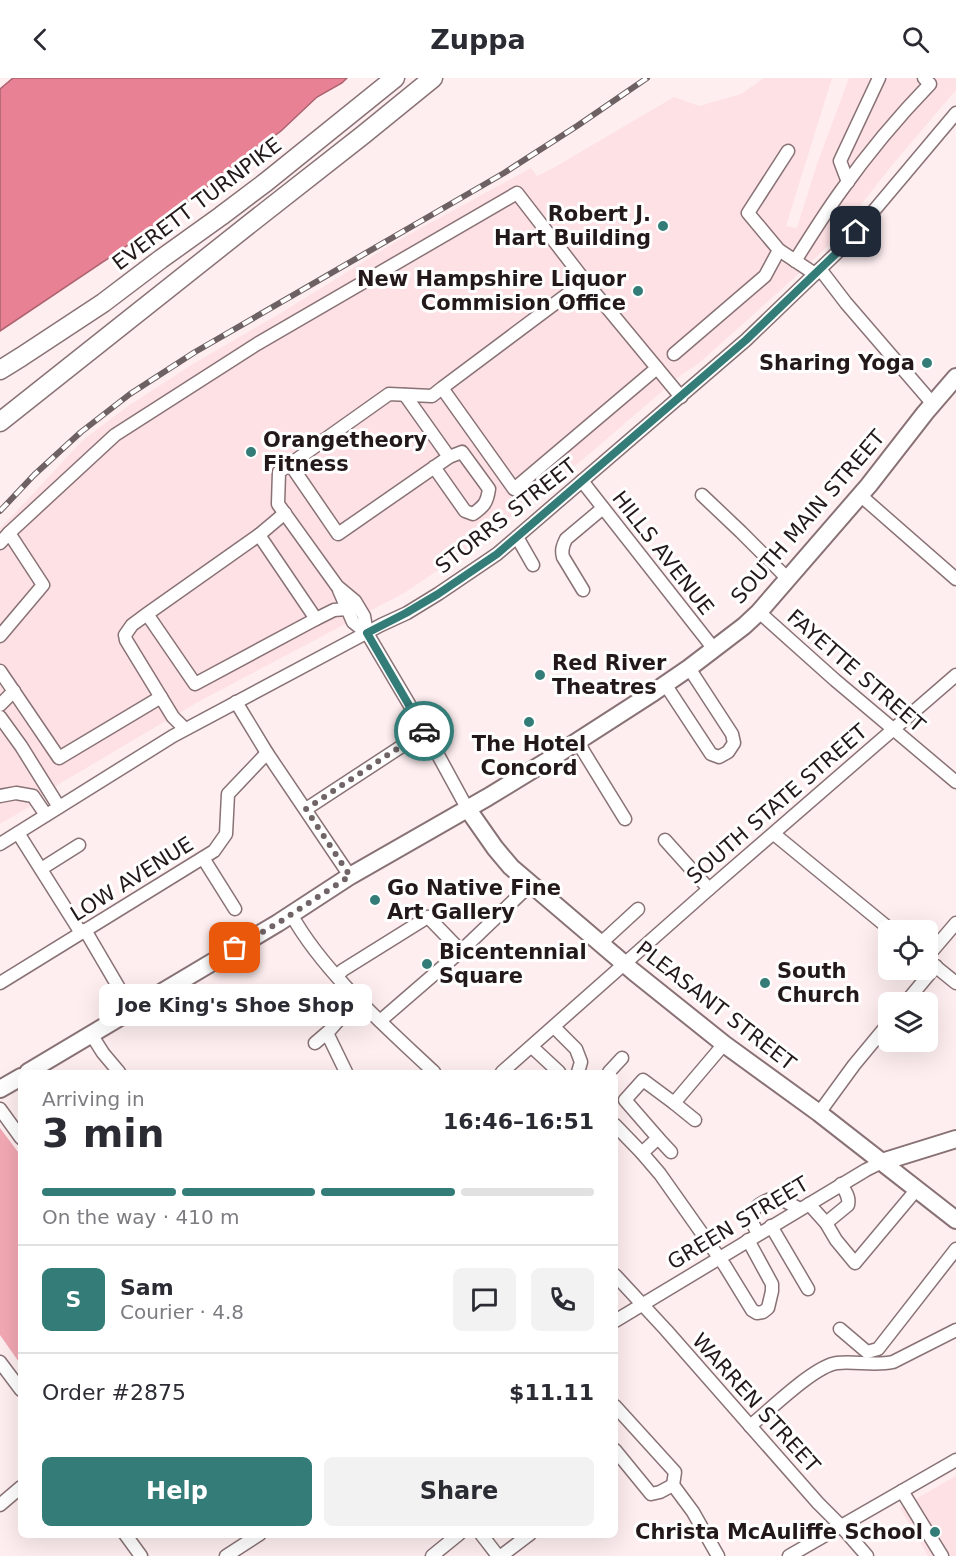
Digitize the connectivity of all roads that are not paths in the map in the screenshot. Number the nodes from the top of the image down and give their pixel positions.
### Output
1 (395, 78) edge
2 (434, 78) edge
3 (879, 78) edge
4 (930, 80) edge
5 (956, 113) edge
6 (788, 151) dead end
7 (848, 182) junction
8 (779, 250) junction
9 (795, 261) junction
10 (817, 271) junction
11 (585, 281) junction
12 (90, 352) junction
13 (674, 354) dead end
14 (657, 368) junction
15 (0, 371) edge
16 (956, 377) edge
17 (442, 388) junction
18 (405, 394) junction
19 (681, 397) junction
20 (933, 404) junction
21 (0, 411) edge
22 (0, 422) edge
23 (448, 457) junction
24 (290, 464) junction
25 (435, 467) junction
26 (582, 482) junction
27 (702, 495) dead end
28 (860, 495) junction
29 (603, 508) junction
30 (285, 513) junction
31 (9, 533) junction
32 (259, 535) junction
33 (517, 537) junction
34 (0, 543) edge
35 (533, 565) dead end
36 (788, 579) junction
37 (956, 579) edge
38 (337, 586) junction
39 (584, 590) dead end
40 (347, 609) junction
41 (759, 612) junction
42 (147, 614) junction
43 (316, 619) junction
44 (367, 633) junction
45 (0, 636) edge
46 (714, 649) junction
47 (689, 668) junction
48 (0, 671) edge
49 (956, 675) edge
50 (665, 684) junction
51 (14, 691) junction
52 (161, 697) junction
53 (236, 702) junction
54 (0, 705) edge
55 (0, 717) edge
56 (185, 729) junction
57 (894, 729) junction
58 (425, 731) junction
59 (577, 741) junction
60 (267, 753) junction
61 (42, 781) junction
62 (956, 782) edge
63 (24, 794) junction
64 (0, 796) edge
65 (59, 807) junction
66 (467, 808) junction
67 (306, 809) junction
68 (46, 815) junction
69 (625, 819) dead end
70 (18, 832) junction
71 (774, 834) junction
72 (665, 840) dead end
73 (0, 844) edge
74 (79, 845) dead end
75 (203, 858) junction
76 (40, 869) junction
77 (350, 876) junction
78 (531, 884) junction
79 (709, 889) junction
80 (235, 909) dead end
81 (638, 909) dead end
82 (291, 914) junction
83 (879, 920) edge
84 (956, 923) edge
85 (83, 932) junction
86 (600, 943) junction
87 (938, 949) edge
88 (461, 951) junction
89 (624, 963) junction
90 (938, 968) edge
91 (337, 976) junction
92 (0, 983) edge
93 (956, 983) edge
94 (119, 988) dead end
95 (358, 998) junction
96 (380, 1021) junction
97 (554, 1027) junction
98 (327, 1032) junction
99 (91, 1034) junction
100 (878, 1036) edge
101 (315, 1043) dead end
102 (724, 1044) junction
103 (532, 1047) junction
104 (622, 1058) dead end
105 (31, 1070) edge
106 (116, 1070) edge
107 (345, 1070) edge
108 (432, 1070) edge
109 (504, 1070) edge
110 (557, 1070) edge
111 (579, 1070) edge
112 (611, 1070) edge
113 (18, 1079) edge
114 (0, 1089) edge
115 (674, 1103) junction
116 (0, 1109) edge
117 (819, 1113) junction
118 (695, 1120) dead end
119 (618, 1128) edge
120 (18, 1134) edge
121 (658, 1138) junction
122 (956, 1138) edge
123 (671, 1152) dead end
124 (642, 1153) junction
125 (882, 1162) junction
126 (841, 1184) junction
127 (917, 1189) junction
128 (804, 1206) junction
129 (956, 1220) edge
130 (826, 1223) junction
131 (771, 1226) junction
132 (753, 1237) junction
133 (956, 1249) edge
134 (719, 1257) junction
135 (618, 1278) edge
136 (808, 1289) dead end
137 (641, 1305) junction
138 (618, 1319) edge
139 (840, 1329) dead end
140 (956, 1330) edge
141 (0, 1362) edge
142 (18, 1386) edge
143 (618, 1412) edge
144 (750, 1426) junction
145 (956, 1460) edge
146 (620, 1467) edge
147 (674, 1479) junction
148 (18, 1490) edge
149 (902, 1491) junction
150 (0, 1505) edge
151 (841, 1526) junction
152 (128, 1538) edge
153 (256, 1538) edge
154 (454, 1538) edge
155 (485, 1538) edge
156 (524, 1538) edge
157 (241, 1552) edge
158 (496, 1555) edge
159 (141, 1556) edge
160 (226, 1556) edge
161 (432, 1556) edge
162 (718, 1556) edge
163 (789, 1556) edge
164 (867, 1556) edge
165 (942, 1556) edge

1 - 15 highway, EVERETT TURNPIKE
2 - 12 highway
3 - 7 street
4 - 7 street
5 - 10 street, STORRS STREET
6 - 8 street
7 - 9 street
8 - 9 street
8 - 13 street
9 - 10 street
10 - 19 street, STORRS STREET
10 - 20 street
11 - 14 street
11 - 17 street
11 - 31 street
12 - 21 highway
12 - 22 highway
14 - 17 street
14 - 19 street
16 - 20 main road, SOUTH MAIN STREET
17 - 18 street
18 - 23 street
18 - 24 street
19 - 26 street, STORRS STREET
20 - 28 main road, SOUTH MAIN STREET
23 - 25 street
23 - 25 street
24 - 25 street
24 - 30 street
26 - 29 street, HILLS AVENUE
26 - 33 street, STORRS STREET
27 - 36 street
28 - 36 main road, SOUTH MAIN STREET
28 - 37 street
29 - 39 street
29 - 46 street, HILLS AVENUE
30 - 32 street
30 - 38 street
31 - 34 street
31 - 45 street
32 - 42 street
32 - 43 street
33 - 35 street
33 - 44 street, STORRS STREET
36 - 41 main road, SOUTH MAIN STREET
38 - 40 street
38 - 44 street
40 - 43 street
40 - 44 street
41 - 46 main road, SOUTH MAIN STREET
41 - 57 street, FAYETTE STREET
42 - 43 street
42 - 52 street
44 - 53 street, STORRS STREET
44 - 58 street
46 - 47 main road, SOUTH MAIN STREET
47 - 50 main road, SOUTH MAIN STREET
47 - 50 street
48 - 51 street
49 - 57 street, SOUTH STATE STREET
50 - 59 main road, SOUTH MAIN STREET
51 - 52 street
51 - 54 street
52 - 56 street
53 - 56 street, STORRS STREET
53 - 60 street
55 - 61 street
56 - 65 street, STORRS STREET
57 - 62 street, FAYETTE STREET
57 - 71 street, SOUTH STATE STREET
58 - 66 street
58 - 67 street
59 - 66 main road, SOUTH MAIN STREET
59 - 69 street
60 - 67 street
60 - 75 street, LOW AVENUE
61 - 63 street
61 - 65 street
63 - 64 street
63 - 68 street
65 - 68 street, STORRS STREET
66 - 77 main road, SOUTH MAIN STREET
66 - 78 main road, PLEASANT STREET
67 - 77 street
68 - 70 street, STORRS STREET
70 - 73 street, STORRS STREET
70 - 76 street
71 - 79 street, SOUTH STATE STREET
71 - 83 street
72 - 79 street
74 - 76 street
75 - 80 street
75 - 85 street, LOW AVENUE
76 - 85 street
77 - 82 main road, SOUTH MAIN STREET
78 - 86 main road, PLEASANT STREET
78 - 88 street
79 - 89 street, SOUTH STATE STREET
81 - 86 street
82 - 91 street
82 - 99 main road, SOUTH MAIN STREET
84 - 87 street
85 - 92 street, LOW AVENUE
85 - 94 street
86 - 89 main road, PLEASANT STREET
88 - 91 street
88 - 96 street
89 - 97 street, SOUTH STATE STREET
89 - 102 main road, PLEASANT STREET
90 - 93 street
91 - 95 street
95 - 96 street
95 - 98 street
96 - 108 street
97 - 103 street, SOUTH STATE STREET
97 - 111 street
98 - 101 street
98 - 107 street
99 - 105 main road, SOUTH MAIN STREET
99 - 106 street
100 - 117 street
102 - 115 street
102 - 117 main road, PLEASANT STREET
103 - 109 street, SOUTH STATE STREET
103 - 110 street
104 - 112 street
113 - 114 main road
115 - 118 street
115 - 121 street
116 - 120 street
117 - 125 main road, PLEASANT STREET
119 - 124 street
121 - 123 street
121 - 124 street
122 - 125 main road
124 - 134 street
125 - 126 street, GREEN STREET
125 - 127 main road, PLEASANT STREET
126 - 128 street, GREEN STREET
126 - 130 street
127 - 129 main road, PLEASANT STREET
127 - 130 street
128 - 130 street
128 - 131 street, GREEN STREET
128 - 132 street
131 - 132 street, GREEN STREET
131 - 136 street
132 - 134 street, GREEN STREET
132 - 134 street
133 - 139 street
134 - 137 street, GREEN STREET
135 - 137 street, WARREN STREET
137 - 138 street, GREEN STREET
137 - 144 street, WARREN STREET
140 - 144 street
141 - 142 street
143 - 147 street
144 - 151 street, WARREN STREET
145 - 149 street
146 - 147 street
147 - 162 street
148 - 150 street
149 - 151 street
149 - 165 street
151 - 163 street
151 - 164 street, WARREN STREET
152 - 159 street
153 - 157 street
154 - 161 street
155 - 158 street
156 - 158 street
157 - 160 street

